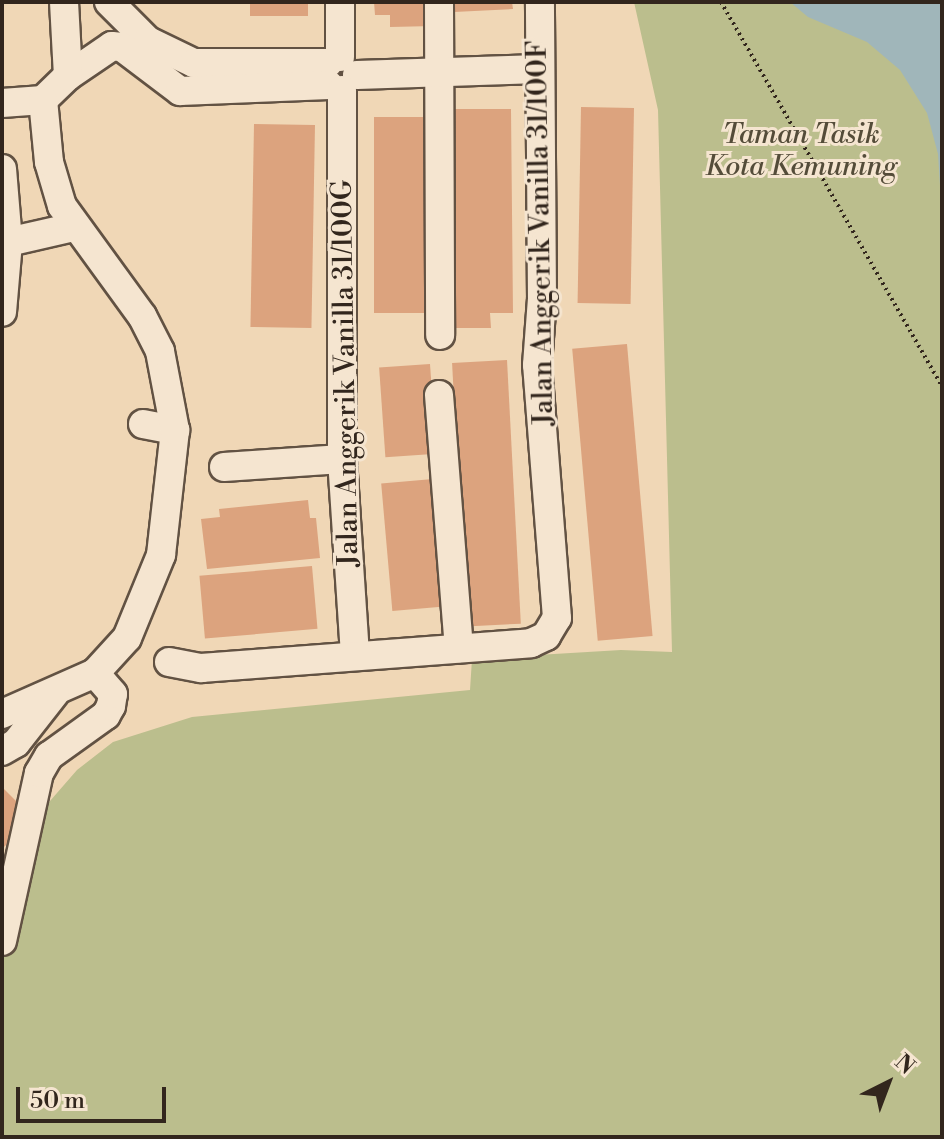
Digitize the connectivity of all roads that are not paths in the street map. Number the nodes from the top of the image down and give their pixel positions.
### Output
1 (64, 2) edge
2 (109, 2) edge
3 (340, 2) edge
4 (439, 2) edge
5 (540, 2) edge
6 (539, 69) junction
7 (441, 72) junction
8 (339, 74) junction
9 (68, 76) junction
10 (241, 76) junction
11 (43, 100) junction
12 (2, 103) edge
13 (2, 169) edge
14 (74, 227) junction
15 (8, 242) junction
16 (2, 312) edge
17 (440, 335) dead end
18 (439, 395) dead end
19 (143, 424) dead end
20 (175, 430) junction
21 (342, 459) junction
22 (224, 467) dead end
23 (459, 648) junction
24 (355, 656) junction
25 (169, 662) dead end
26 (95, 673) junction
27 (58, 690) junction
28 (2, 714) edge
29 (2, 751) edge
30 (2, 941) edge

1 - 9 street
2 - 10 street
3 - 8 street, Jalan Anggerik Vanilla 31/100G
4 - 7 street
5 - 6 street, Jalan Anggerik Vanilla 31/100F
6 - 7 street
6 - 23 street, Jalan Anggerik Vanilla 31/100F
7 - 8 street
7 - 17 street
8 - 10 street
8 - 21 street, Jalan Anggerik Vanilla 31/100G
9 - 10 street
9 - 11 street
11 - 12 street
11 - 14 street
13 - 15 street
14 - 15 street
14 - 20 street
15 - 16 street
18 - 23 street
19 - 20 street
20 - 26 street
21 - 22 street
21 - 24 street, Jalan Anggerik Vanilla 31/100G
23 - 24 street
24 - 25 street
26 - 27 street
26 - 30 street
27 - 28 street
27 - 29 street

